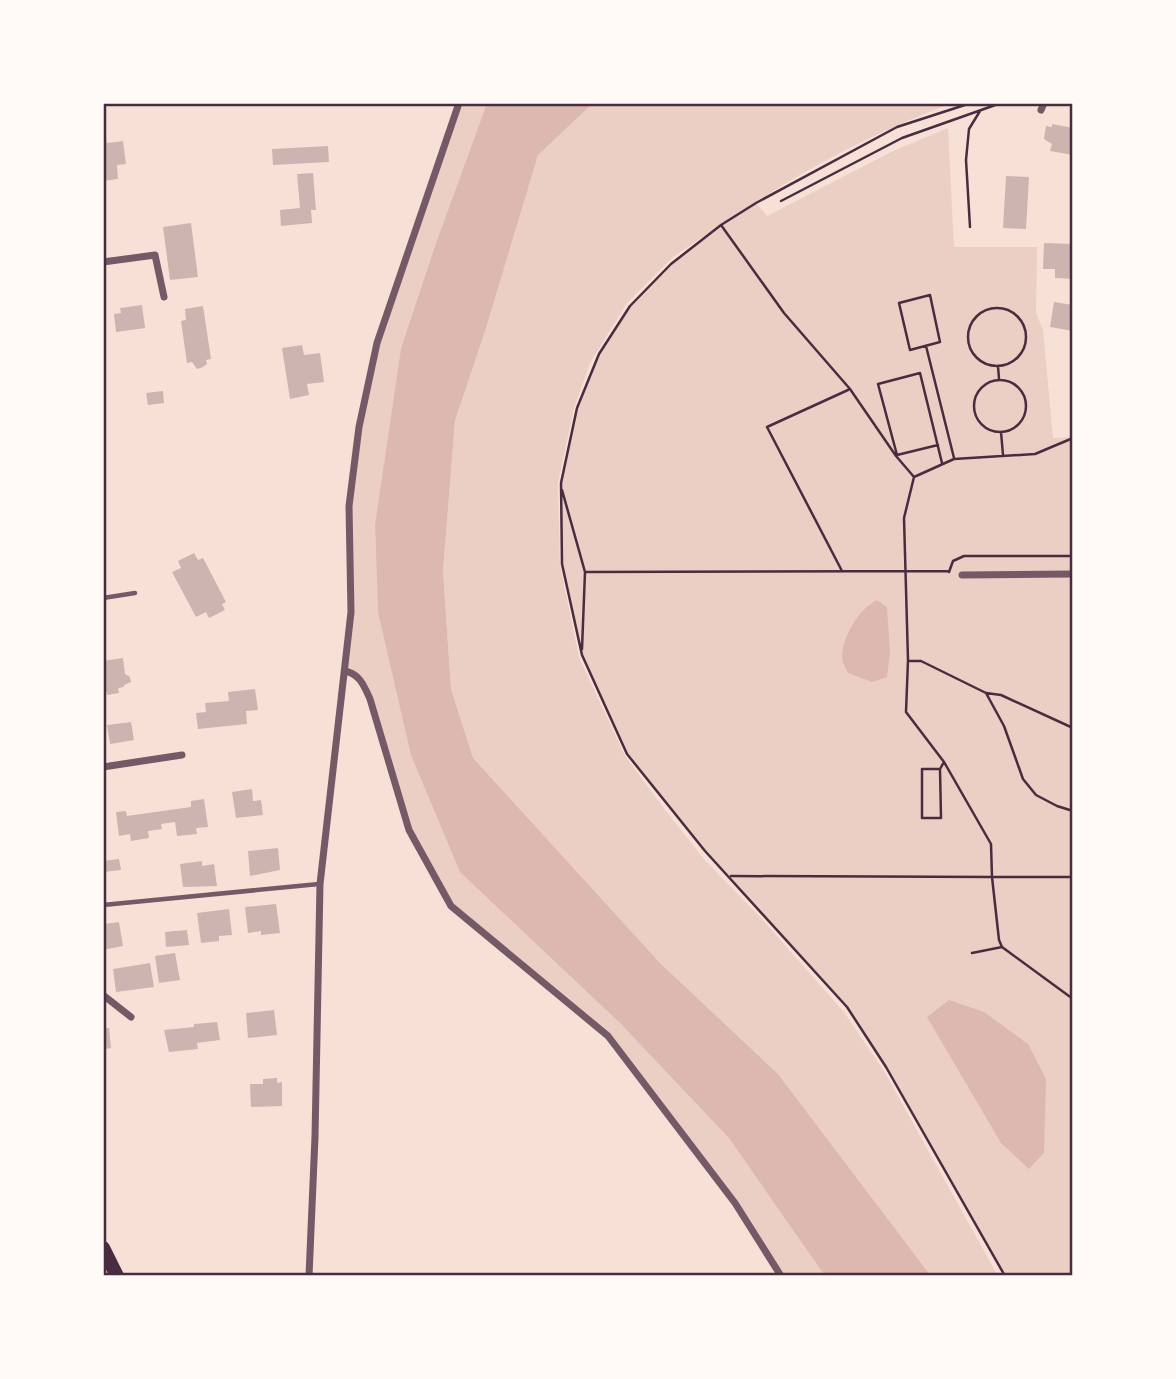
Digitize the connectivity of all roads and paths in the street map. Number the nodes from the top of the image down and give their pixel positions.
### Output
1 (459, 103) edge
2 (971, 103) edge
3 (1002, 103) edge
4 (980, 111) junction
5 (781, 201) dead end
6 (721, 225) junction
7 (970, 227) dead end
8 (103, 262) edge
9 (164, 297) dead end
10 (926, 346) junction
11 (998, 366) junction
12 (999, 379) junction
13 (849, 389) junction
14 (1001, 432) junction
15 (1073, 438) edge
16 (938, 445) junction
17 (896, 455) junction
18 (1003, 455) junction
19 (954, 459) junction
20 (942, 463) junction
21 (914, 477) junction
22 (561, 483) junction
23 (975, 556) dead end
24 (1073, 556) edge
25 (842, 571) junction
26 (905, 571) junction
27 (949, 571) dead end
28 (585, 572) junction
29 (1073, 574) edge
30 (962, 575) dead end
31 (135, 593) dead end
32 (103, 598) edge
33 (582, 655) junction
34 (908, 660) junction
35 (345, 671) junction
36 (986, 693) junction
37 (1073, 728) edge
38 (182, 755) dead end
39 (944, 762) junction
40 (103, 766) edge
41 (940, 769) junction
42 (1073, 811) edge
43 (729, 876) junction
44 (992, 877) junction
45 (1073, 877) edge
46 (320, 884) junction
47 (103, 905) edge
48 (1002, 947) junction
49 (972, 953) dead end
50 (103, 995) edge
51 (1073, 999) edge
52 (131, 1017) dead end
53 (103, 1248) edge
54 (117, 1276) edge
55 (309, 1276) edge
56 (781, 1276) edge
57 (1005, 1276) edge

1 - 35 street
2 - 6 path
3 - 4 path
4 - 5 path
4 - 7 path
6 - 13 path
6 - 22 path
8 - 9 street
10 - 10 path
10 - 19 path
11 - 11 path
11 - 12 path
12 - 14 path
12 - 14 path
13 - 17 path
13 - 25 path
14 - 18 path
15 - 18 path
16 - 17 path
16 - 17 path
16 - 20 path
17 - 21 path
18 - 19 path
19 - 20 path
20 - 21 path
21 - 26 path
22 - 28 path
22 - 33 path
23 - 24 path
25 - 26 path
25 - 28 path
26 - 27 path
26 - 34 path
28 - 33 path
29 - 30 street
31 - 32 lane
33 - 43 path
34 - 36 path
34 - 39 path
35 - 46 street
35 - 56 street
36 - 37 path
36 - 42 path
38 - 40 street
39 - 41 path
39 - 44 path
41 - 41 path
43 - 44 path
43 - 57 path
44 - 45 path
44 - 48 path
46 - 47 lane
46 - 55 street
48 - 49 path
48 - 51 path
50 - 52 street
53 - 54 main road

